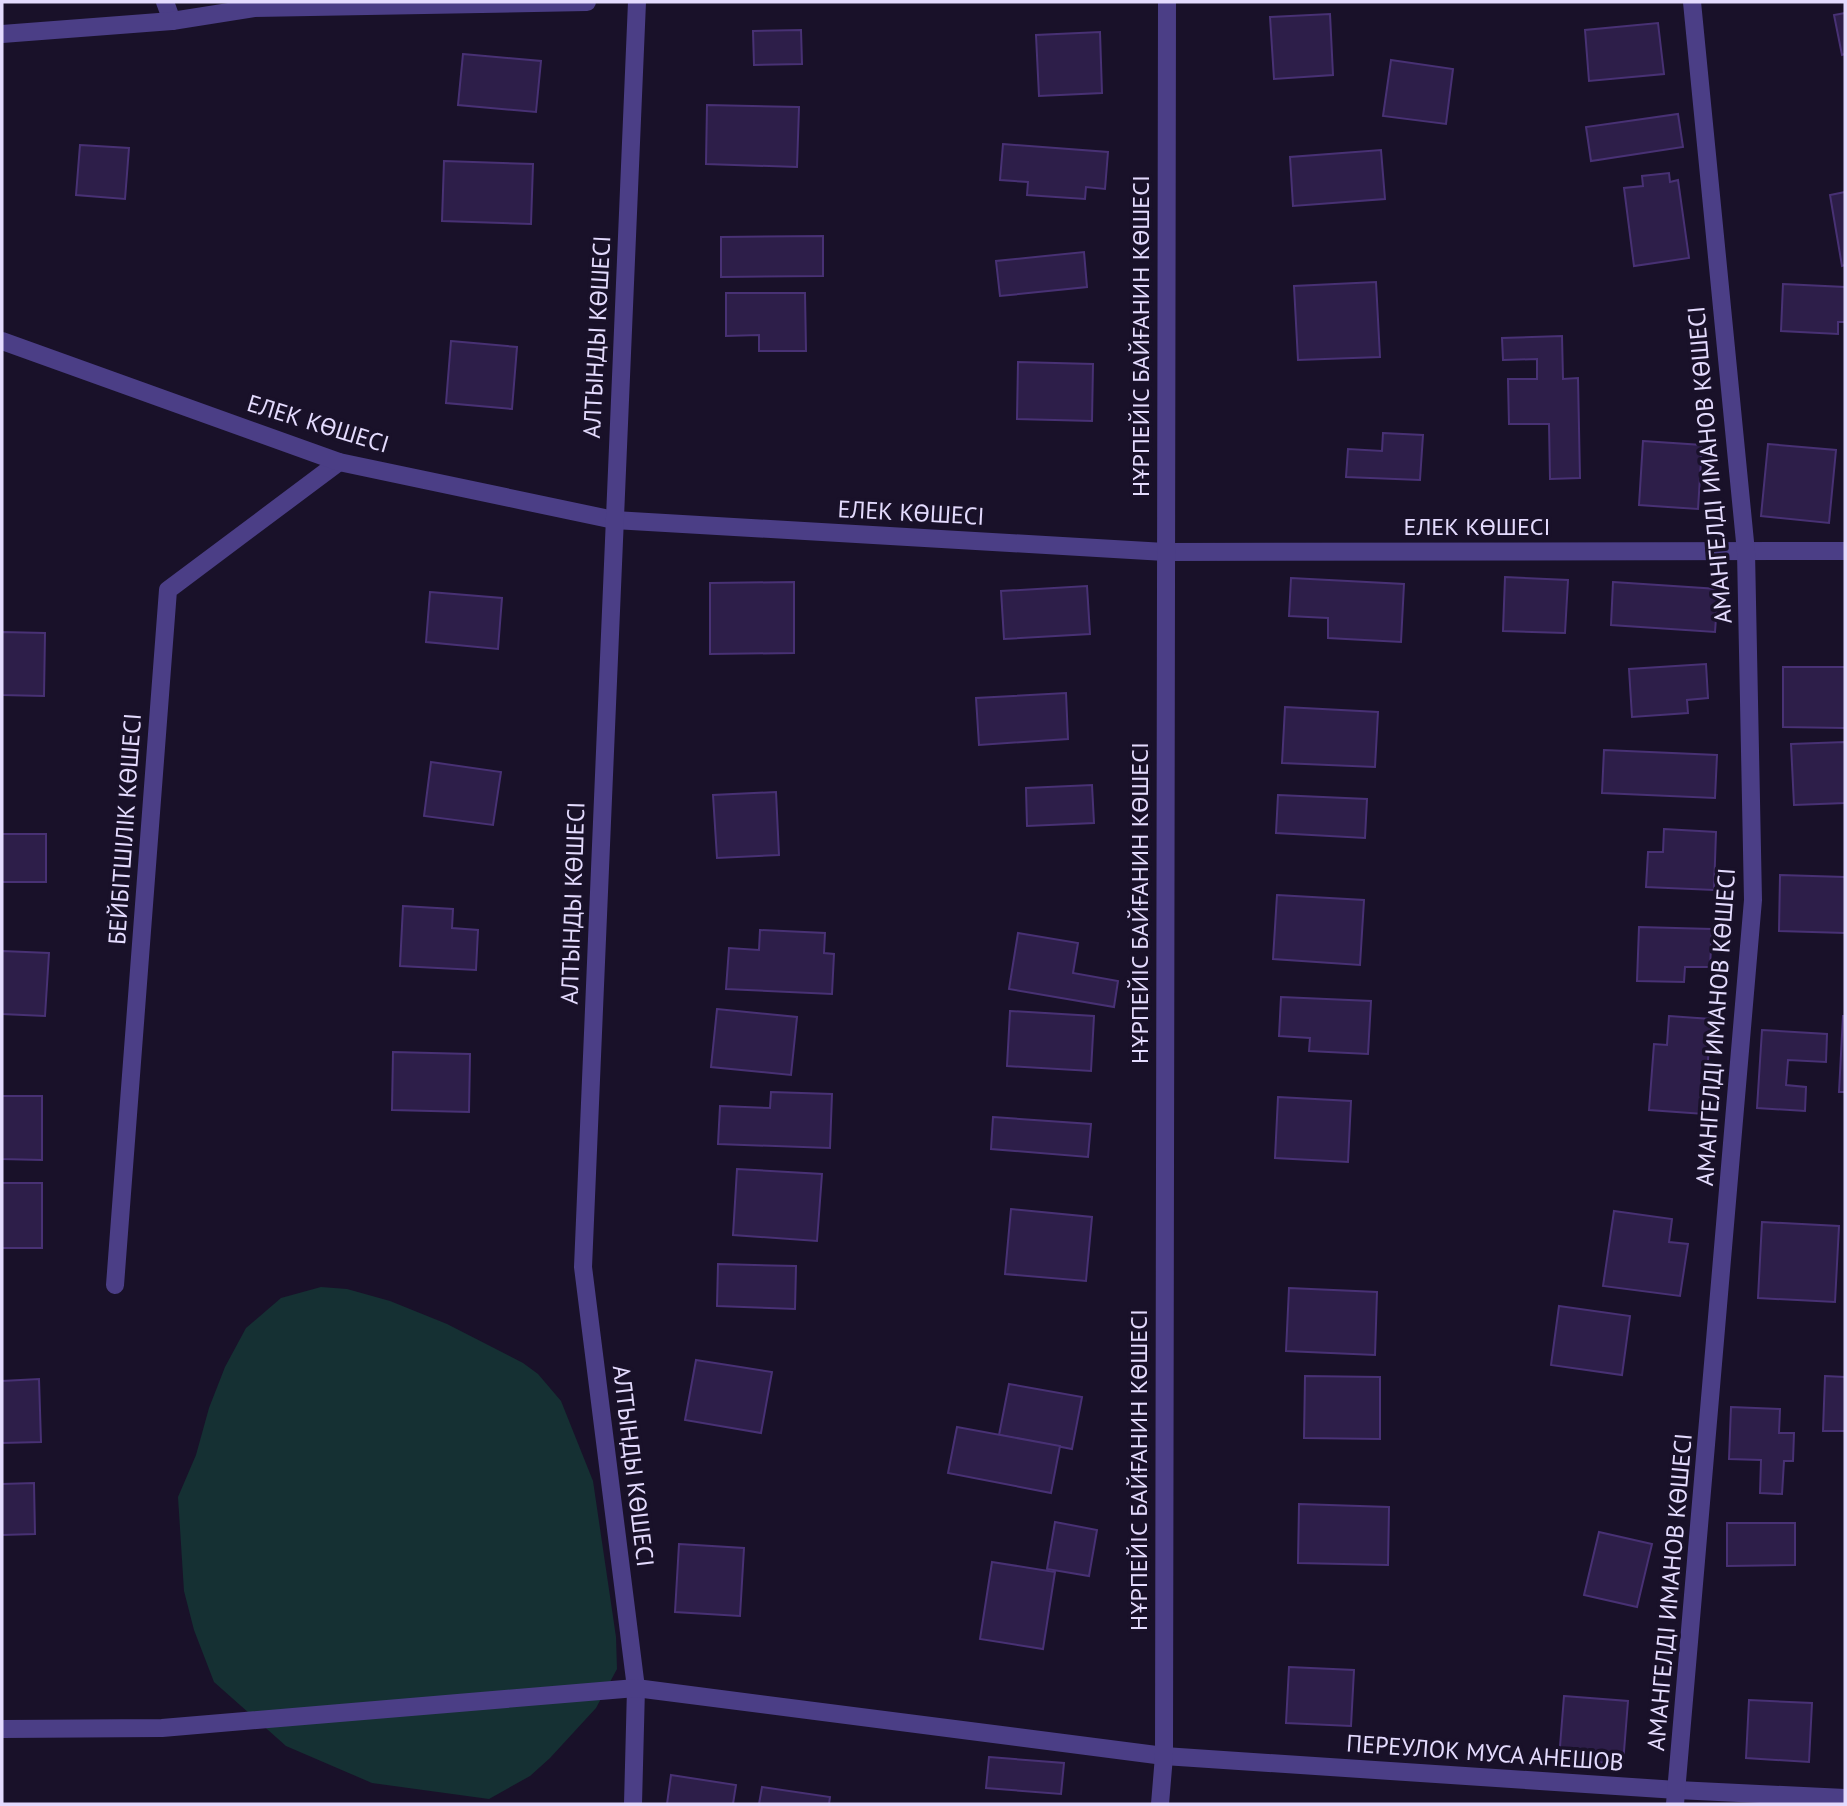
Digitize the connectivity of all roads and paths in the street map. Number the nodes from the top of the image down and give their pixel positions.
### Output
1 (165, 2) edge
2 (587, 2) edge
3 (637, 2) edge
4 (1167, 2) edge
5 (1692, 2) edge
6 (172, 21) junction
7 (2, 34) edge
8 (2, 341) edge
9 (339, 462) junction
10 (614, 520) junction
11 (1845, 551) edge
12 (1165, 552) junction
13 (1746, 552) junction
14 (115, 1285) dead end
15 (636, 1688) junction
16 (2, 1729) edge
17 (1164, 1756) junction
18 (1676, 1797) edge
19 (1845, 1798) edge
20 (633, 1804) edge
21 (1160, 1804) edge

1 - 6 street
2 - 6 street
3 - 10 street, АЛТЫНДЫ КӨШЕСІ
4 - 12 street, НҰРПЕЙІС БАЙҒАНИН КӨШЕСІ
5 - 13 street, АМАНГЕЛДІ ИМАНОВ КӨШЕСІ
6 - 7 street
8 - 9 street, ЕЛЕК КӨШЕСІ
9 - 10 street, ЕЛЕК КӨШЕСІ
9 - 14 street, БЕЙБІТШІЛІК КӨШЕСІ
10 - 12 street, ЕЛЕК КӨШЕСІ
10 - 15 street, АЛТЫНДЫ КӨШЕСІ
11 - 13 street, ЕЛЕК КӨШЕСІ
12 - 13 street, ЕЛЕК КӨШЕСІ
12 - 17 street, НҰРПЕЙІС БАЙҒАНИН КӨШЕСІ
13 - 18 street, АМАНГЕЛДІ ИМАНОВ КӨШЕСІ
15 - 16 street, ПЕРЕУЛОК МУСА АНЕШОВ
15 - 17 street, ПЕРЕУЛОК МУСА АНЕШОВ
15 - 20 street, АЛТЫНДЫ КӨШЕСІ
17 - 18 street, ПЕРЕУЛОК МУСА АНЕШОВ
17 - 21 street, НҰРПЕЙІС БАЙҒАНИН КӨШЕСІ
18 - 19 street, ПЕРЕУЛОК МУСА АНЕШОВ

